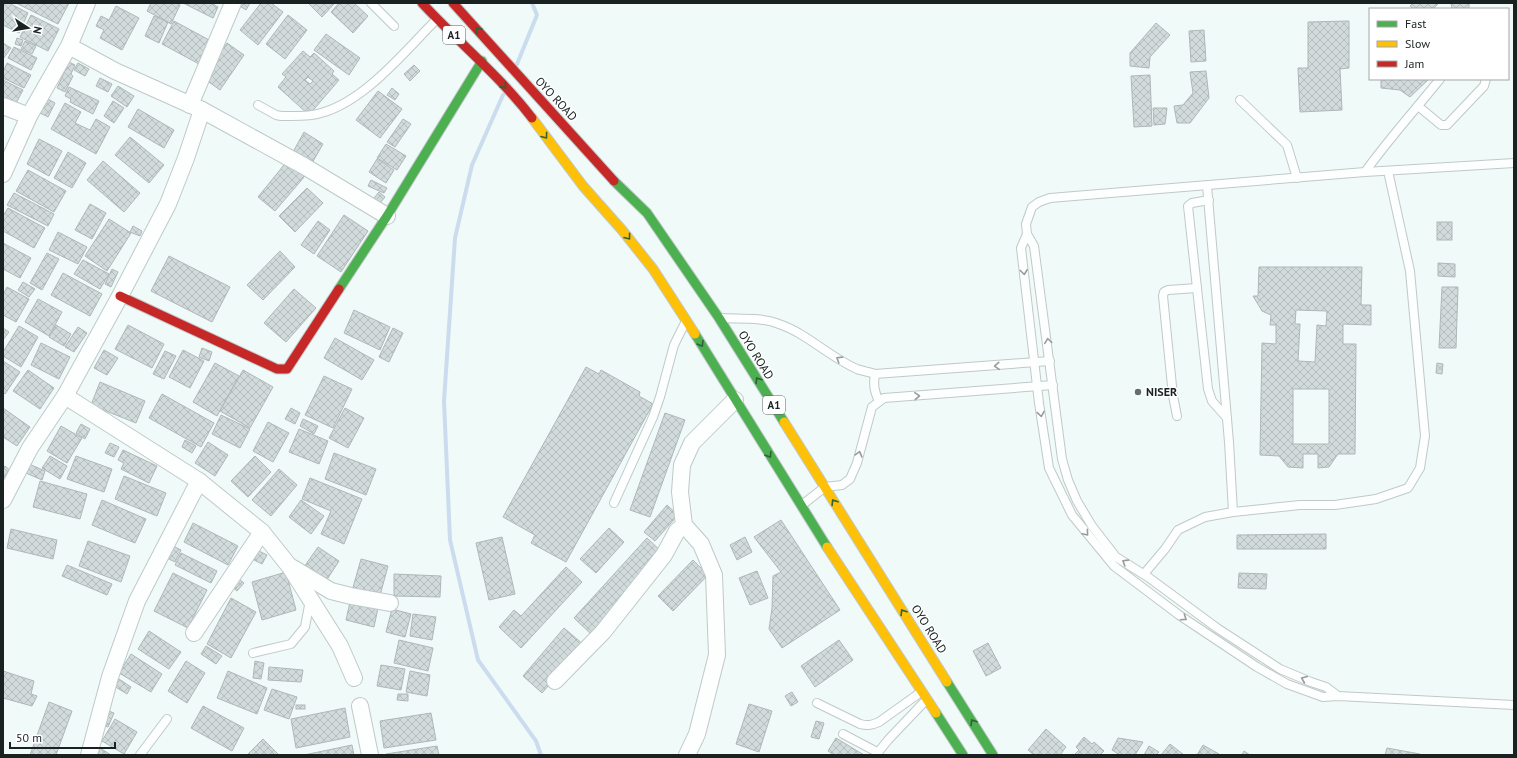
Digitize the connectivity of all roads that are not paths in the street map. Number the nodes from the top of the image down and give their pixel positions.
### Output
1 (87, 3) edge
2 (233, 3) edge
3 (371, 3) edge
4 (422, 3) edge
5 (452, 3) edge
6 (437, 19) junction
7 (394, 26) dead end
8 (69, 46) junction
9 (484, 64) junction
10 (1439, 80) edge
11 (1486, 80) edge
12 (1240, 100) dead end
13 (258, 105) dead end
14 (3, 106) edge
15 (1418, 106) junction
16 (196, 108) junction
17 (29, 116) junction
18 (1514, 163) edge
19 (1388, 171) junction
20 (1365, 172) junction
21 (3, 174) edge
22 (1297, 178) junction
23 (1207, 186) junction
24 (1209, 200) junction
25 (387, 216) junction
26 (1027, 234) junction
27 (1197, 288) junction
28 (120, 296) junction
29 (719, 318) junction
30 (687, 320) junction
31 (1050, 361) junction
32 (1035, 363) junction
33 (875, 374) junction
34 (1052, 385) junction
35 (1038, 387) junction
36 (65, 396) junction
37 (734, 400) junction
38 (879, 401) junction
39 (1177, 416) dead end
40 (1227, 418) junction
41 (199, 481) junction
42 (825, 487) junction
43 (3, 500) edge
44 (614, 503) dead end
45 (801, 506) junction
46 (1233, 512) junction
47 (684, 525) junction
48 (262, 532) junction
49 (290, 567) junction
50 (1144, 574) junction
51 (310, 599) junction
52 (390, 603) dead end
53 (194, 633) dead end
54 (254, 653) dead end
55 (354, 678) dead end
56 (555, 681) dead end
57 (921, 691) junction
58 (1338, 696) junction
59 (926, 699) junction
60 (817, 703) dead end
61 (1514, 705) edge
62 (360, 706) dead end
63 (167, 719) dead end
64 (843, 734) dead end
65 (877, 754) edge
66 (89, 755) edge
67 (140, 755) edge
68 (370, 755) edge
69 (687, 755) edge
70 (963, 755) edge
71 (993, 755) edge

1 - 8 street
2 - 16 street
3 - 7 lane
4 - 6 main road, A1
29 -> 5 main road, OYO ROAD / A1
6 - 9 main road, A1
6 - 13 lane
8 - 16 street
8 - 17 street
9 - 25 main road
9 -> 30 main road, A1
10 - 15 lane
11 - 15 lane
12 - 22 lane
14 - 17 street
15 - 20 lane
16 - 25 street
16 - 28 street
17 - 21 street
18 - 19 lane
19 - 20 lane
19 - 46 lane
20 - 22 lane
22 - 23 lane
23 - 24 lane
23 - 26 lane
24 - 27 lane
24 - 40 lane
25 - 28 main road
31 -> 26 lane
26 -> 32 lane
27 - 39 lane
27 - 40 lane
28 - 36 street
33 -> 29 lane
42 -> 29 main road, OYO ROAD / A1
30 -> 37 main road, A1
30 - 44 lane
31 - 32 lane
31 - 34 lane
32 -> 33 lane
32 - 35 lane
33 - 38 lane
34 - 35 lane
50 -> 34 lane
38 -> 35 lane
35 -> 58 lane
36 - 41 street
36 - 43 street
37 -> 45 main road, A1
37 - 47 street
42 -> 38 lane
40 - 46 lane
41 - 48 street
41 - 66 street
42 - 45 lane
71 -> 42 main road, OYO ROAD / A1
45 - 57 main road, A1
46 - 50 lane
47 - 56 street
47 - 69 street
48 - 49 street
48 - 53 street
49 - 51 street
49 - 52 street
58 -> 50 lane
51 - 54 lane
51 - 55 street
57 - 59 main road, A1
57 - 60 lane
58 - 61 lane
59 - 65 lane
59 - 70 main road, A1
62 - 68 street
63 - 67 lane
64 - 65 lane

